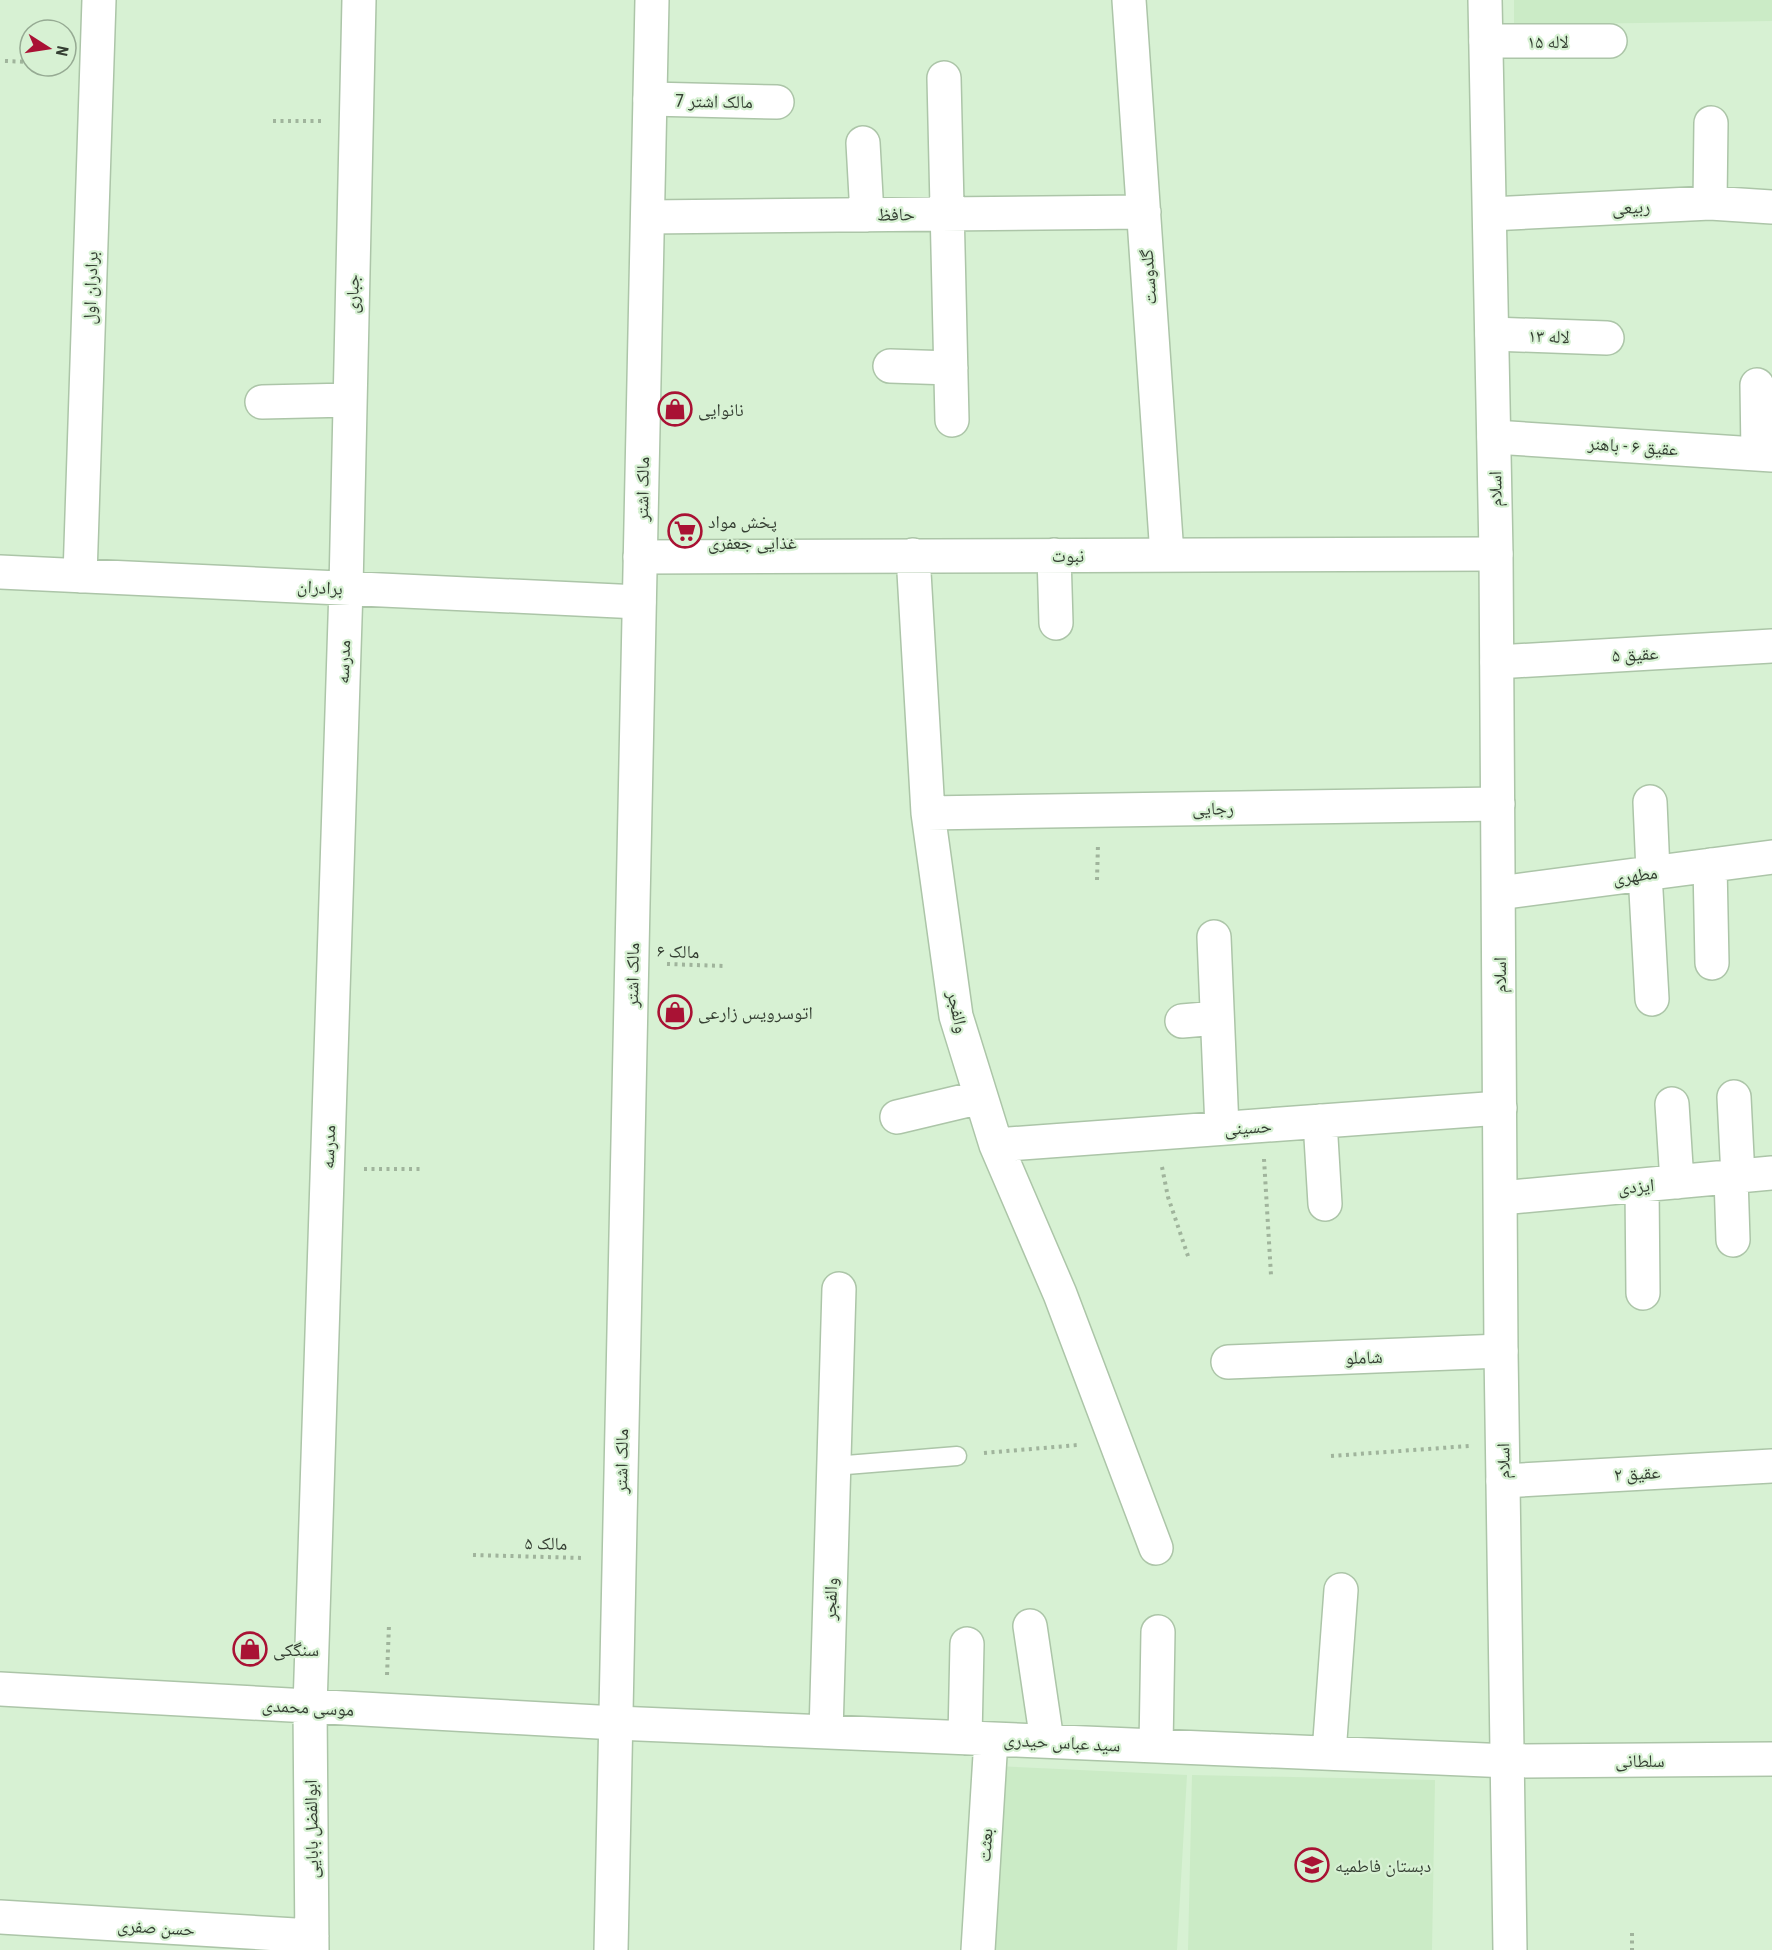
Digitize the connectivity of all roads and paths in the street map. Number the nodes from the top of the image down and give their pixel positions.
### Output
1 (99, 0) edge
2 (359, 0) edge
3 (652, 0) edge
4 (1129, 0) edge
5 (1485, 0) edge
6 (1486, 41) junction
7 (1610, 41) dead end
8 (5, 61) dead end
9 (18, 62) edge
10 (944, 78) dead end
11 (650, 99) junction
12 (777, 102) dead end
13 (273, 121) dead end
14 (356, 121) junction
15 (1712, 123) dead end
16 (863, 143) dead end
17 (1710, 203) junction
18 (1772, 207) edge
19 (1144, 212) junction
20 (867, 214) junction
21 (947, 214) junction
22 (1490, 214) junction
23 (648, 217) junction
24 (1492, 334) junction
25 (1607, 338) dead end
26 (890, 366) dead end
27 (951, 368) junction
28 (1757, 385) dead end
29 (350, 400) junction
30 (262, 402) dead end
31 (952, 420) dead end
32 (1494, 437) junction
33 (1765, 455) edge
34 (1496, 554) junction
35 (913, 555) junction
36 (1054, 555) junction
37 (1167, 555) junction
38 (640, 557) junction
39 (0, 572) edge
40 (80, 576) junction
41 (346, 588) junction
42 (639, 602) junction
43 (1056, 623) dead end
44 (1772, 646) edge
45 (1497, 662) junction
46 (1650, 802) dead end
47 (1498, 804) junction
48 (928, 813) junction
49 (1772, 857) edge
50 (1710, 865) junction
51 (1649, 873) junction
52 (1499, 893) junction
53 (1214, 937) dead end
54 (632, 963) junction
55 (1712, 963) dead end
56 (724, 966) dead end
57 (1652, 999) dead end
58 (1217, 1018) junction
59 (1182, 1021) dead end
60 (981, 1097) junction
61 (1734, 1097) dead end
62 (1672, 1104) dead end
63 (1500, 1108) junction
64 (897, 1117) dead end
65 (1320, 1121) junction
66 (1261, 1126) junction
67 (1222, 1128) junction
68 (1155, 1133) junction
69 (996, 1145) junction
70 (327, 1169) junction
71 (423, 1169) dead end
72 (1772, 1173) edge
73 (1734, 1177) junction
74 (1677, 1182) junction
75 (1642, 1186) junction
76 (1501, 1198) junction
77 (1325, 1204) dead end
78 (1733, 1240) dead end
79 (1189, 1259) dead end
80 (1271, 1275) dead end
81 (839, 1289) dead end
82 (1643, 1293) dead end
83 (1501, 1351) junction
84 (1228, 1362) dead end
85 (1115, 1442) junction
86 (1503, 1444) junction
87 (957, 1456) joint
88 (1331, 1456) dead end
89 (834, 1466) junction
90 (1772, 1466) edge
91 (1503, 1481) junction
92 (1156, 1548) dead end
93 (473, 1555) dead end
94 (619, 1558) junction
95 (1341, 1590) dead end
96 (389, 1625) dead end
97 (1030, 1626) dead end
98 (1158, 1632) dead end
99 (967, 1644) dead end
100 (0, 1689) edge
101 (309, 1707) junction
102 (386, 1711) junction
103 (616, 1723) junction
104 (826, 1732) junction
105 (978, 1739) junction
106 (1047, 1741) junction
107 (1156, 1746) junction
108 (1329, 1753) junction
109 (1772, 1759) edge
110 (1509, 1761) junction
111 (0, 1917) edge
112 (1632, 1933) dead end
113 (312, 1943) edge
114 (611, 1950) edge
115 (978, 1950) edge
116 (1510, 1950) edge
117 (1632, 1950) edge

1 - 40 street, برادران اول
2 - 14 street, جباری
3 - 11 street, مالک اشتر
4 - 19 street, گلدوست
5 - 6 street, اسلام
6 - 7 street, لاله ۱۵
6 - 22 street, اسلام
8 - 9 path
10 - 21 street
11 - 12 street, مالک اشتر 7
11 - 23 street, مالک اشتر
13 - 14 path
14 - 29 street, جباری
15 - 17 street
16 - 20 street
17 - 18 street, ربیعی
17 - 22 street, ربیعی
19 - 21 street, حافظ
19 - 37 street, گلدوست
20 - 21 street, حافظ
20 - 23 street, حافظ
21 - 27 street
22 - 24 street, اسلام
23 - 38 street, مالک اشتر
24 - 25 street, لاله ۱۳
24 - 32 street, اسلام
26 - 27 street
27 - 31 street
28 - 33 street
29 - 30 street
29 - 41 street, جباری
32 - 33 street, عقیق ۶ - باهنر
32 - 34 street, اسلام
34 - 37 street, نبوت
34 - 45 street, اسلام
35 - 36 street, نبوت
35 - 38 street, نبوت
35 - 48 street, والفجر
36 - 37 street, نبوت
36 - 43 street
38 - 42 street, مالک اشتر
39 - 40 street, برادران
40 - 41 street, برادران
41 - 42 street, برادران
41 - 70 street, مدرسه
42 - 54 street, مالک اشتر
44 - 45 street, عقیق ۵
45 - 47 street, اسلام
46 - 51 street
47 - 48 street, رجایی
47 - 52 street, اسلام
48 - 60 street, والفجر
49 - 50 street, مطهری
50 - 51 street, مطهری
50 - 55 street
51 - 52 street, مطهری
51 - 57 street
52 - 63 street, اسلام
53 - 58 street
54 - 56 path, مالک ۶
54 - 94 street, مالک اشتر
58 - 59 street
58 - 67 street
60 - 64 street
60 - 69 street, والفجر
61 - 73 street
62 - 74 street
63 - 65 street, حسینی
63 - 76 street, اسلام
65 - 66 street, حسینی
65 - 77 street
66 - 67 street, حسینی
66 - 80 path
67 - 68 street, حسینی
68 - 69 street, حسینی
68 - 79 path
69 - 85 street, والفجر
70 - 71 path
70 - 101 street, مدرسه
72 - 73 street, ایزدی
73 - 74 street, ایزدی
73 - 78 street
74 - 75 street, ایزدی
75 - 76 street, ایزدی
75 - 82 street
76 - 83 street, اسلام
81 - 89 street, والفجر
83 - 84 street, شاملو
83 - 86 street, اسلام
85 - 87 path
85 - 92 street, والفجر
86 - 88 path
86 - 91 street, اسلام
87 - 89 lane
89 - 104 street, والفجر
90 - 91 street, عقیق ۲
91 - 110 street, اسلام
93 - 94 path, مالک ۵
94 - 103 street, مالک اشتر
95 - 108 street
96 - 102 path
97 - 106 street
98 - 107 street
99 - 105 street, بعثت
100 - 101 street, موسی محمدی
101 - 102 street, موسی محمدی
101 - 113 street, ابوالفضل بابایی
102 - 103 street, موسی محمدی
103 - 104 street, سید عباس حیدری
103 - 114 street, مالک اشتر
104 - 105 street, سید عباس حیدری
105 - 106 street, سید عباس حیدری
105 - 115 street, بعثت
106 - 107 street, سید عباس حیدری
107 - 108 street, سید عباس حیدری
108 - 110 street, سید عباس حیدری
109 - 110 street, سلطانی
110 - 116 street, اسلام
111 - 113 street, حسن صفری
112 - 117 path

